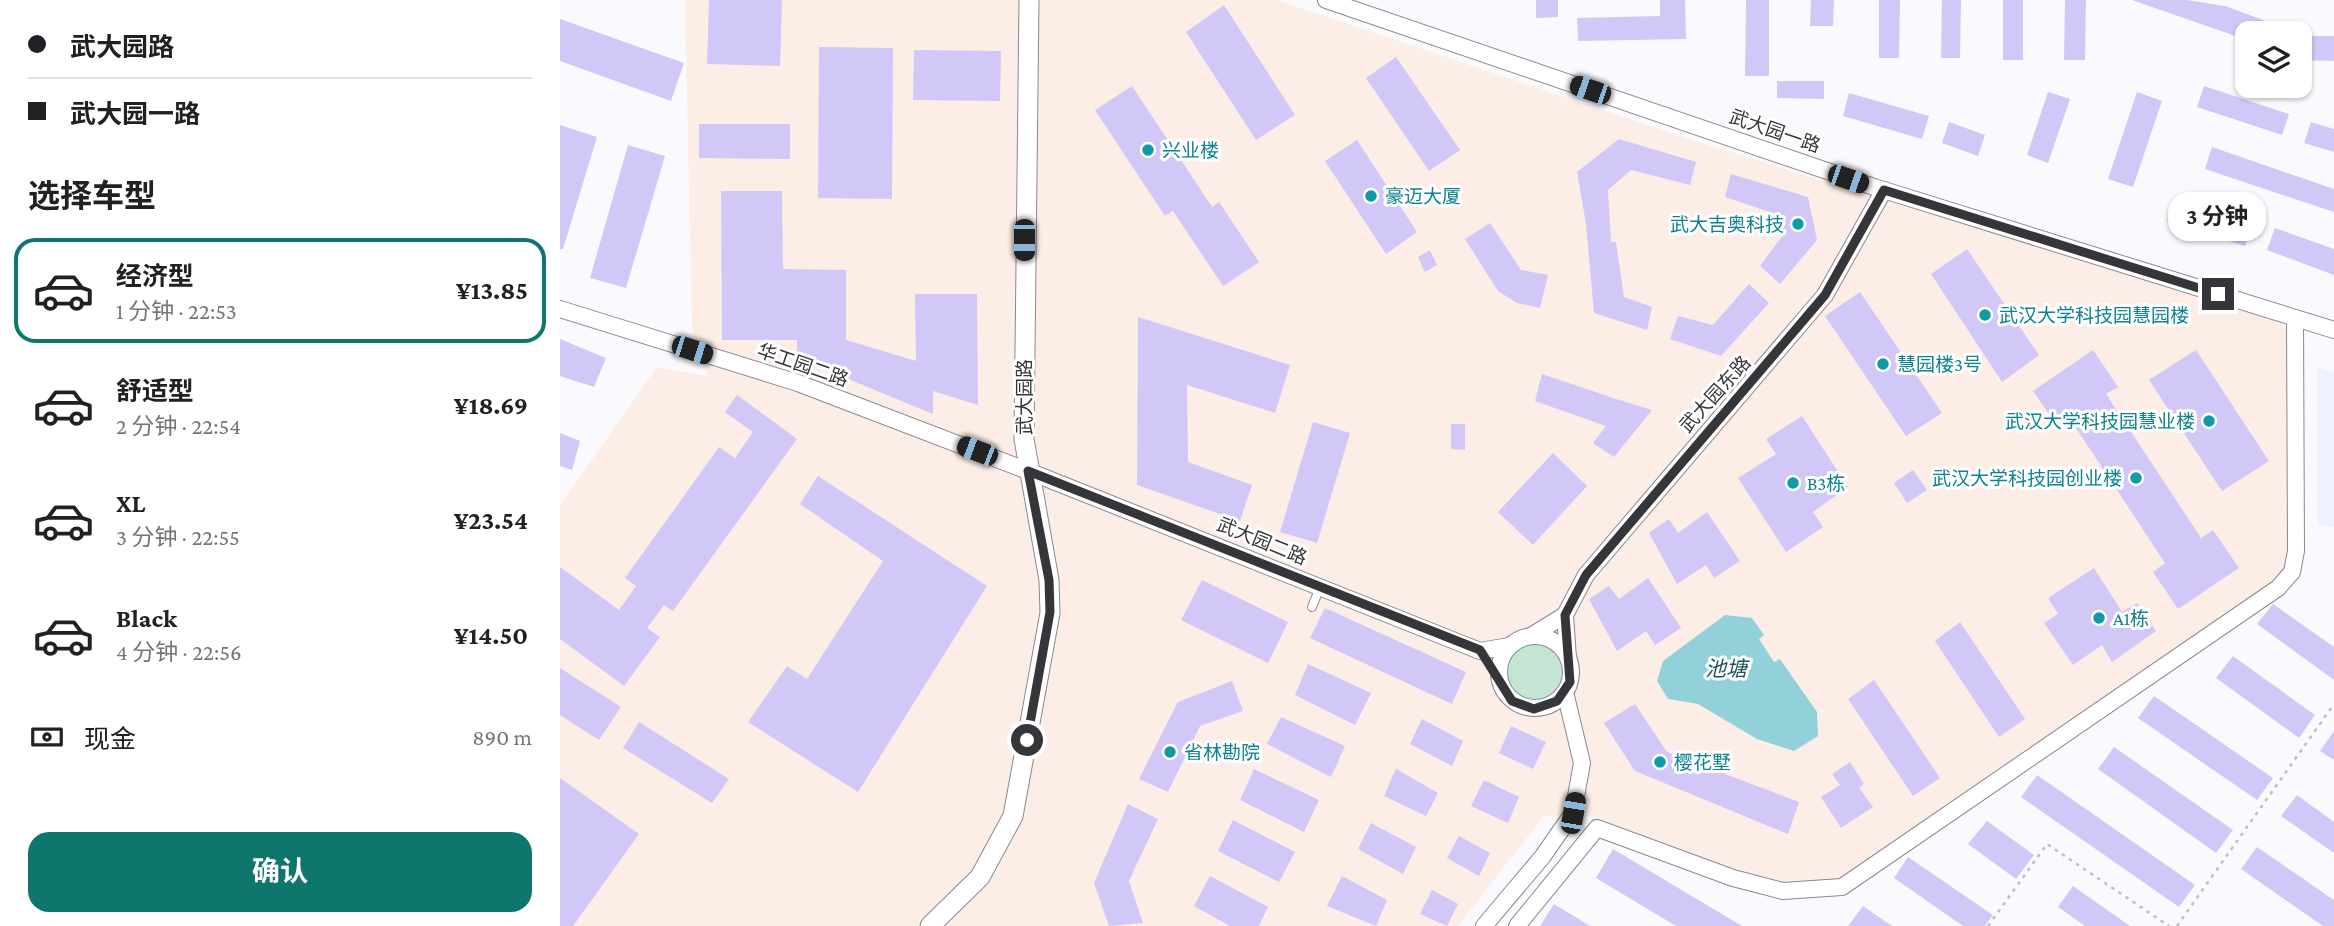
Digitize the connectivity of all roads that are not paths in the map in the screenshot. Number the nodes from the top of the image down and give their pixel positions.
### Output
1 (1029, 0) edge
2 (1326, 0) edge
3 (1884, 190) junction
4 (560, 309) edge
5 (2295, 318) junction
6 (2334, 330) edge
7 (1028, 471) junction
8 (1320, 587) junction
9 (1312, 607) dead end
10 (1565, 615) junction
11 (1531, 636) junction
12 (1509, 646) junction
13 (1480, 650) junction
14 (1568, 659) junction
15 (1499, 680) junction
16 (1565, 692) junction
17 (1534, 709) junction
18 (1570, 721) junction
19 (930, 926) edge
20 (1484, 926) edge
21 (1517, 926) edge

1 - 7 street, 武大园路
2 - 3 street, 武大园一路
3 - 5 street, 武大园一路
3 - 10 street, 武大园东路
4 - 7 street, 华工园二路
5 - 6 street, 武大园一路
5 - 21 street
7 - 8 street, 武大园二路
7 - 19 street, 武大园路
8 - 9 lane
8 - 13 street, 武大园二路
10 - 11 street
10 - 14 street
11 - 12 street
11 - 14 street
12 - 13 street
12 - 15 street
13 - 15 street
14 - 16 street
15 - 17 street
16 - 17 street
16 - 18 street
17 - 18 street
18 - 20 street

